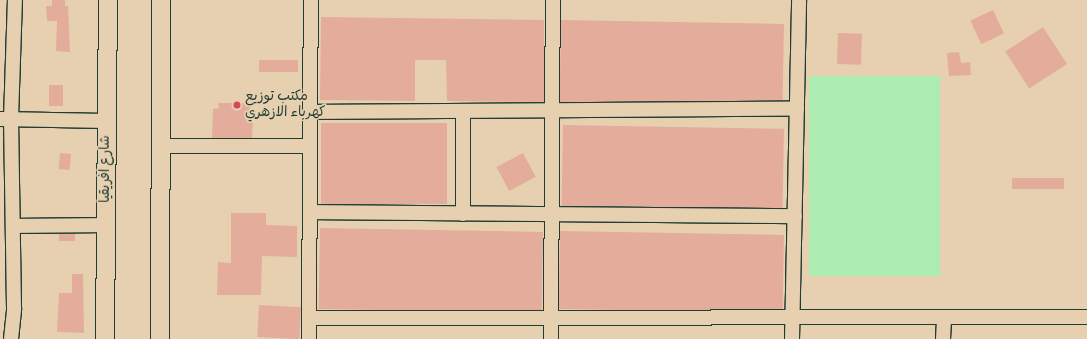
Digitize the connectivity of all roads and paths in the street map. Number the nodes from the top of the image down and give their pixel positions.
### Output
1 (15, 0) edge
2 (108, 0) edge
3 (161, 0) edge
4 (311, 0) edge
5 (553, 0) edge
6 (799, 0) edge
7 (797, 109) junction
8 (463, 111) junction
9 (552, 111) junction
10 (311, 112) junction
11 (6, 119) edge
12 (106, 121) junction
13 (160, 146) junction
14 (310, 146) junction
15 (310, 212) junction
16 (463, 214) junction
17 (552, 215) junction
18 (795, 216) junction
19 (105, 225) junction
20 (14, 226) junction
21 (944, 317) junction
22 (1087, 317) edge
23 (310, 318) junction
24 (552, 318) junction
25 (792, 318) junction
26 (11, 339) edge
27 (105, 339) edge
28 (160, 339) edge
29 (309, 339) edge
30 (552, 339) edge
31 (792, 339) edge
32 (943, 339) edge

1 - 11 street
2 - 12 street, شارع افريقيا
3 - 13 street
4 - 10 street
5 - 9 street
6 - 7 street
7 - 9 street
7 - 18 street
8 - 9 street
8 - 10 street
8 - 16 street
9 - 17 street
10 - 14 street
11 - 12 street
11 - 20 street
12 - 19 street, شارع افريقيا
13 - 14 street
13 - 28 street
14 - 15 street
15 - 16 street
15 - 23 street
16 - 17 street
17 - 18 street
17 - 24 street
18 - 25 street
19 - 20 street
19 - 27 street, شارع افريقيا
20 - 26 street
21 - 22 street
21 - 25 street
21 - 32 street
23 - 24 street
23 - 29 street
24 - 25 street
24 - 30 street
25 - 31 street

